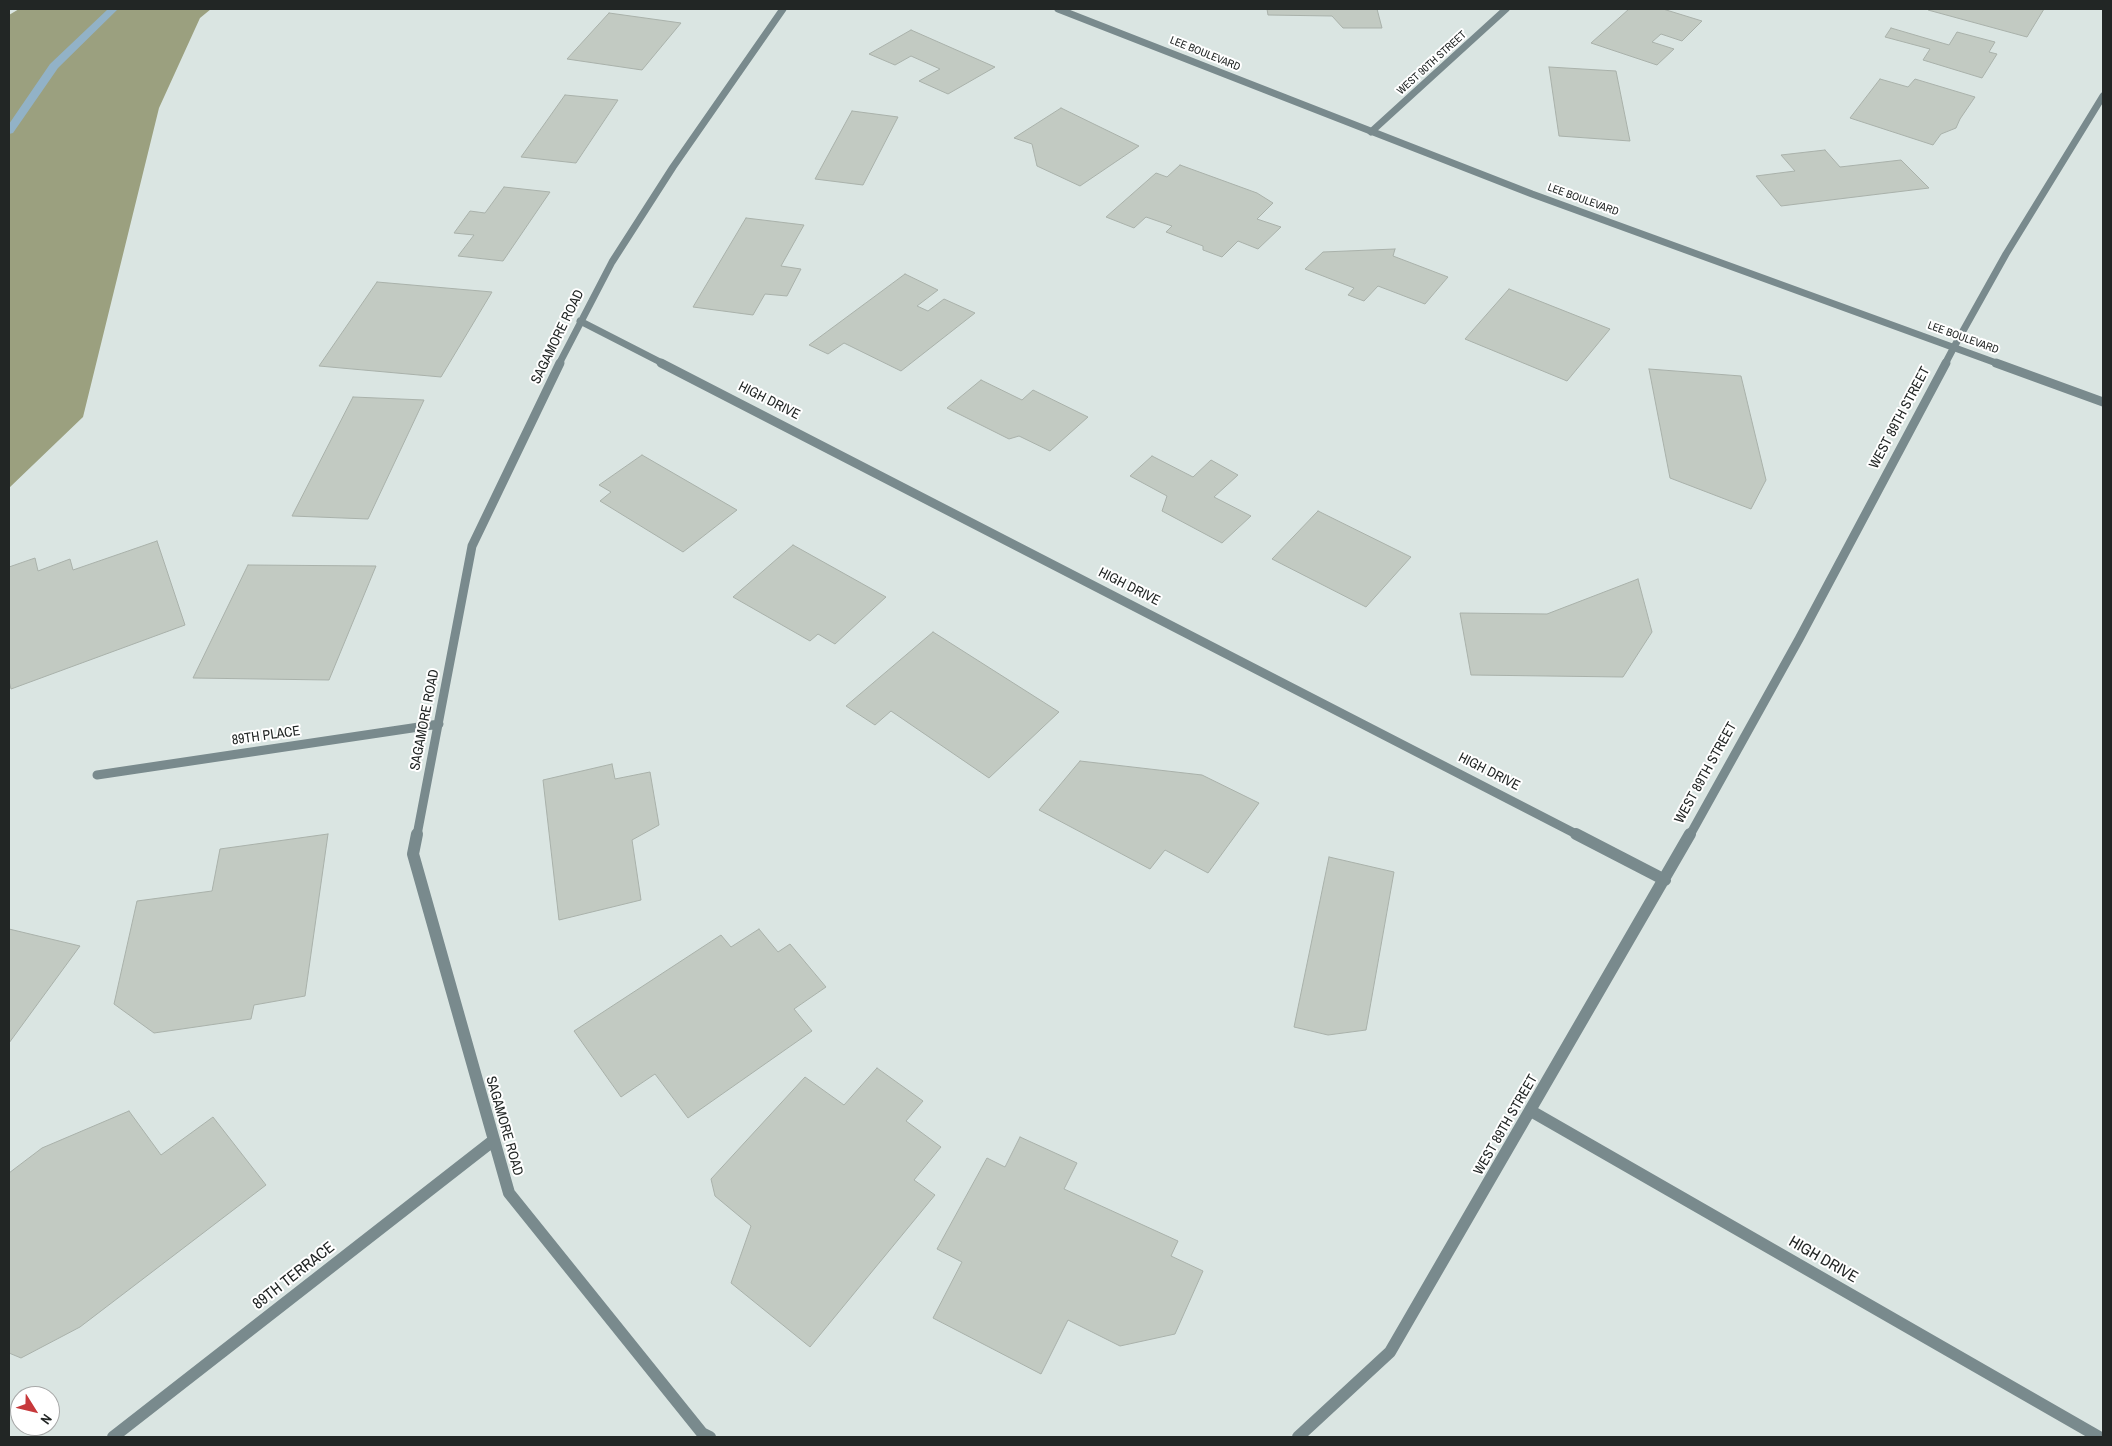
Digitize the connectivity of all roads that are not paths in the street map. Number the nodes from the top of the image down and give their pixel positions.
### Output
1 (783, 9) edge
2 (1058, 9) edge
3 (1506, 9) edge
4 (2103, 96) edge
5 (1371, 132) junction
6 (580, 321) junction
7 (1954, 347) junction
8 (2103, 402) edge
9 (439, 724) junction
10 (97, 775) dead end
11 (1665, 880) junction
12 (1531, 1111) junction
13 (494, 1140) junction
14 (113, 1437) edge
15 (710, 1437) edge
16 (1298, 1437) edge
17 (2099, 1437) edge

1 - 6 street, SAGAMORE ROAD
2 - 5 street, LEE BOULEVARD
3 - 5 street, WEST 90TH STREET
4 - 7 street, WEST 89TH STREET
5 - 7 street, LEE BOULEVARD
6 - 9 street, SAGAMORE ROAD
6 - 11 street, HIGH DRIVE
7 - 8 street, LEE BOULEVARD
7 - 11 street, WEST 89TH STREET
9 - 10 street, 89TH PLACE
9 - 13 street, SAGAMORE ROAD
11 - 12 street, WEST 89TH STREET
12 - 16 street, WEST 89TH STREET
12 - 17 street, HIGH DRIVE
13 - 14 street, 89TH TERRACE
13 - 15 street, SAGAMORE ROAD

